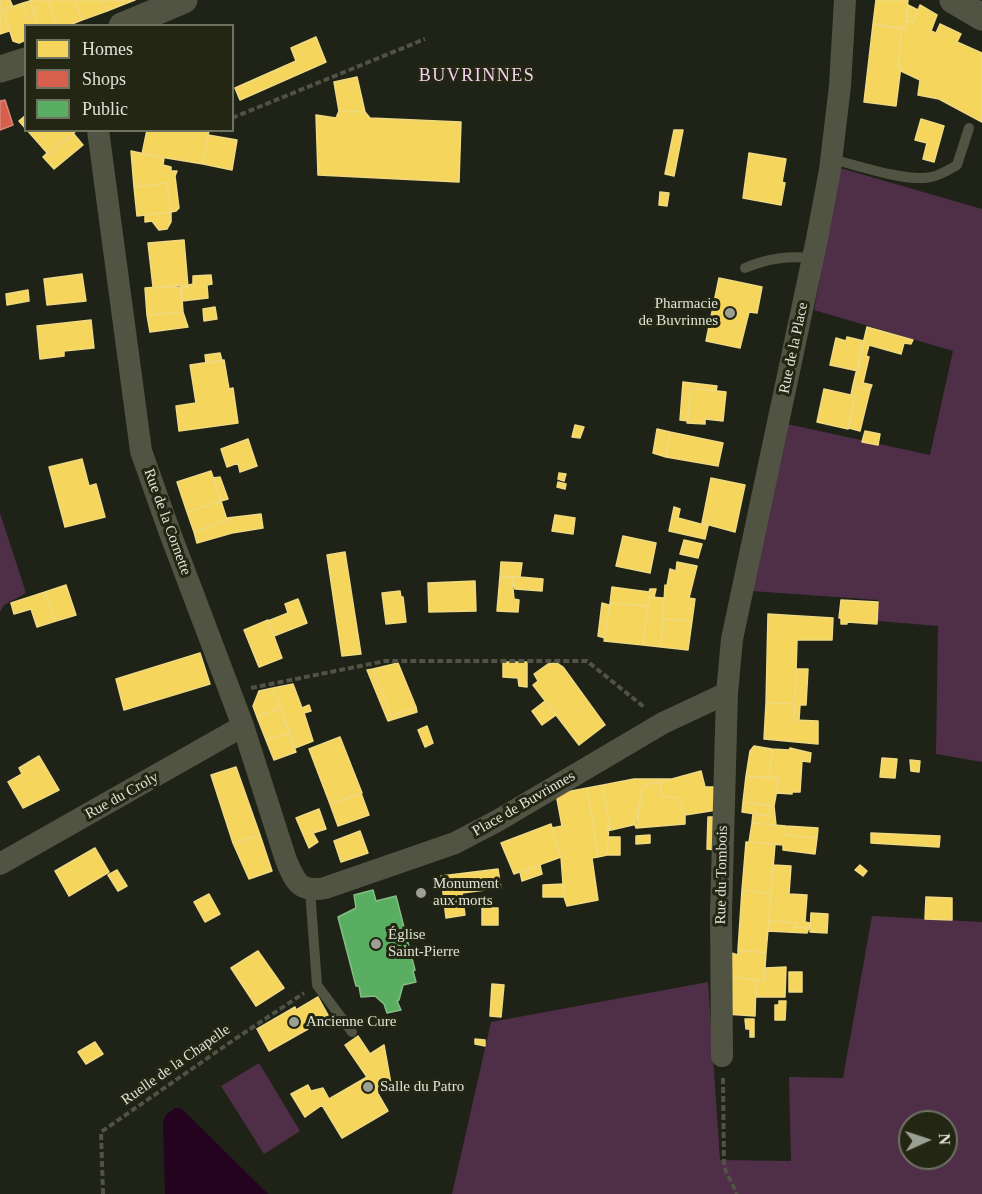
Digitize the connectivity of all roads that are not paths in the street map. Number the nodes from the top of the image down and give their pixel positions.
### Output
1 (184, 0) edge
2 (845, 0) edge
3 (953, 0) edge
4 (982, 17) edge
5 (127, 24) edge
6 (24, 62) edge
7 (0, 69) edge
8 (969, 128) dead end
9 (98, 132) edge
10 (831, 159) junction
11 (813, 258) junction
12 (745, 268) dead end
13 (727, 693) junction
14 (243, 726) junction
15 (0, 864) edge
16 (310, 890) junction
17 (352, 1032) dead end
18 (722, 1056) road end

1 - 5 street
2 - 10 street, Rue de la Place
3 - 4 street
6 - 7 street
8 - 10 lane
9 - 14 street, Rue de la Cornette
10 - 11 street, Rue de la Place
11 - 12 lane
11 - 13 street, Rue de la Place
13 - 16 street, Place de Buvrinnes
13 - 18 street, Rue du Tombois
14 - 15 street, Rue du Croly
14 - 16 street, Rue de la Cornette
16 - 17 lane

